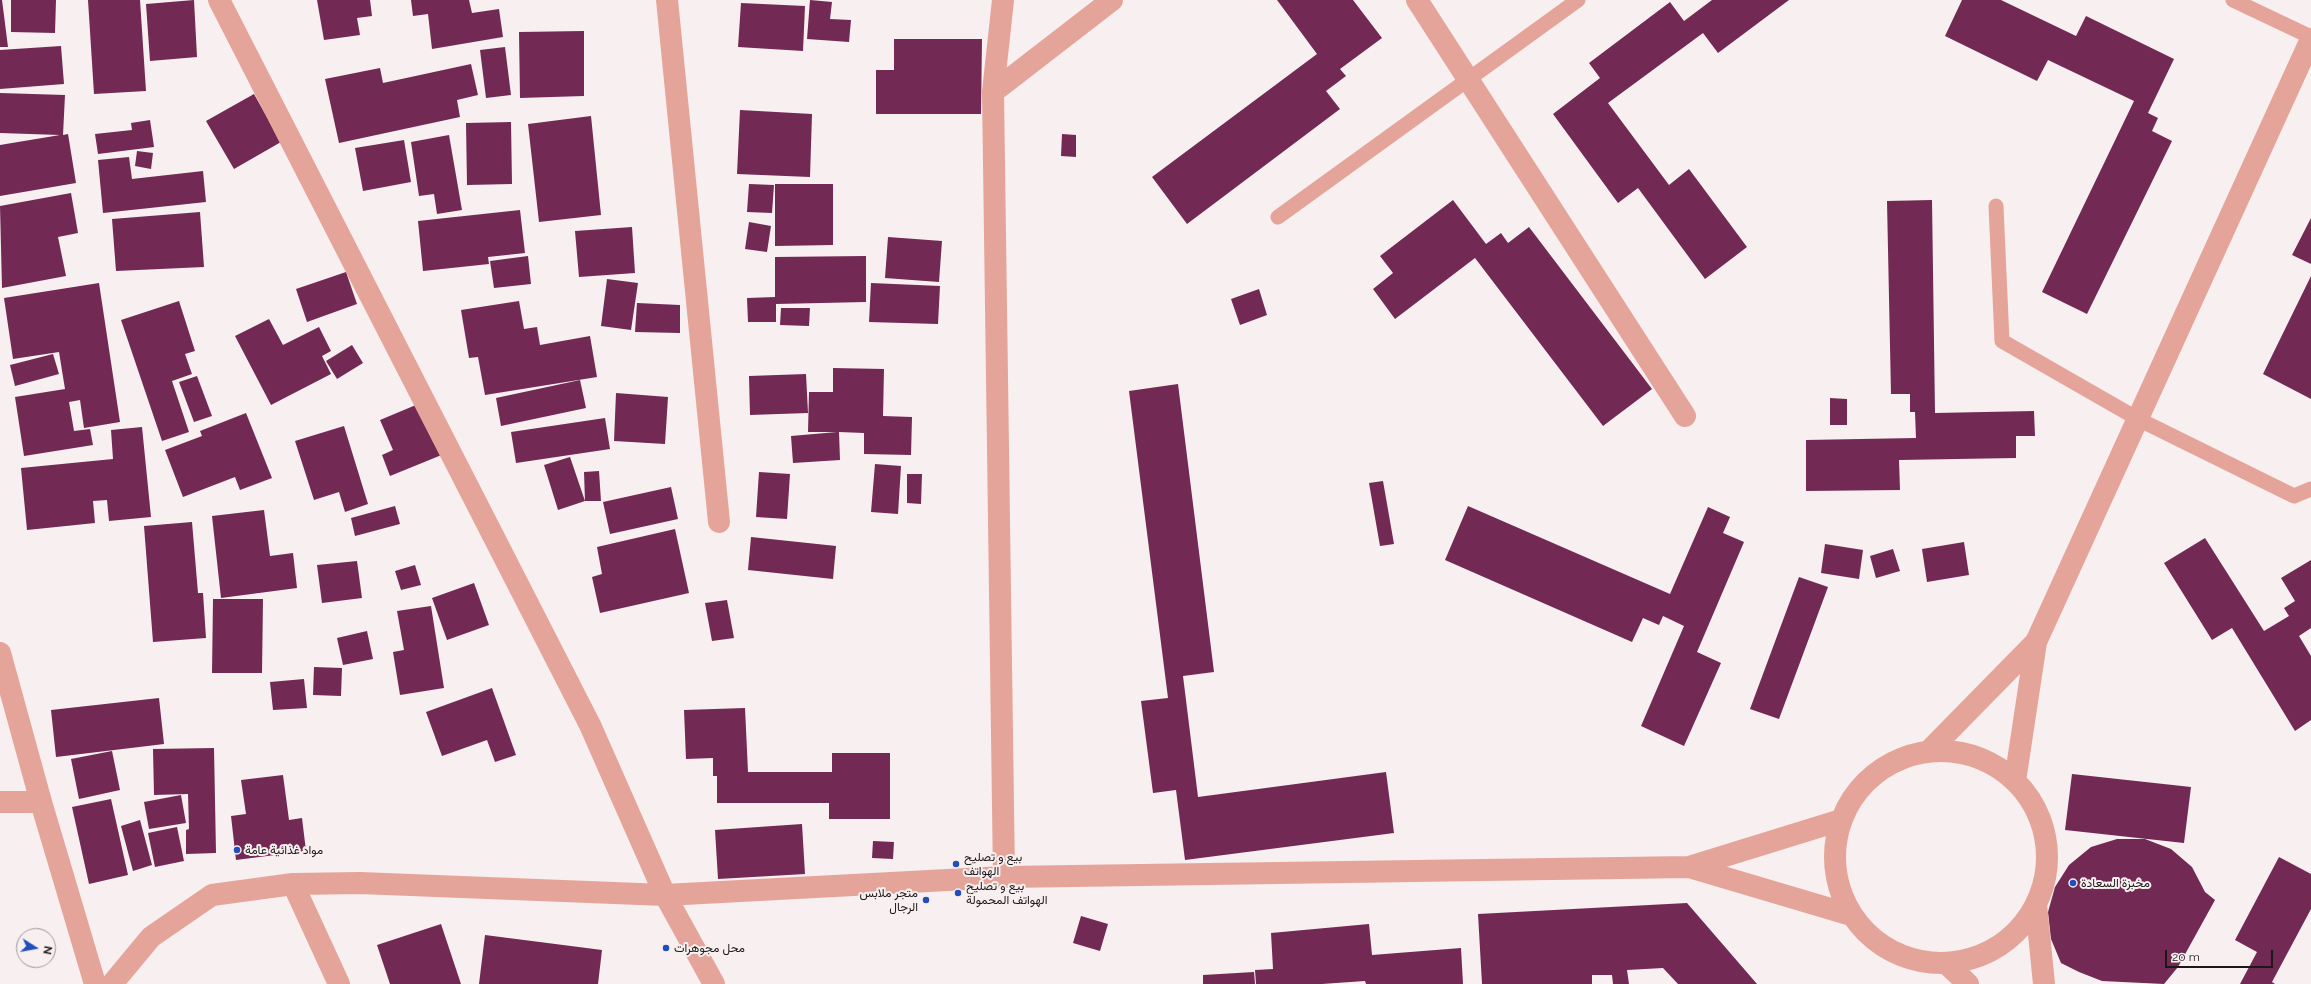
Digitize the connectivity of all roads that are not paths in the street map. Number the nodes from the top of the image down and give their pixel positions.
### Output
1 (219, 0) edge
2 (667, 0) edge
3 (1003, 0) edge
4 (1112, 0) edge
5 (1417, 0) edge
6 (1578, 0) edge
7 (2233, 0) edge
8 (2311, 38) edge
9 (1469, 79) junction
10 (992, 92) junction
11 (1996, 206) dead end
12 (1278, 218) dead end
13 (1685, 416) dead end
14 (2138, 419) junction
15 (2311, 489) edge
16 (719, 522) dead end
17 (2036, 642) junction
18 (0, 653) edge
19 (1929, 751) junction
20 (2015, 781) junction
21 (0, 802) edge
22 (41, 802) junction
23 (1841, 820) junction
24 (1690, 867) junction
25 (1004, 877) junction
26 (293, 884) junction
27 (665, 896) junction
28 (2036, 904) junction
29 (1851, 915) junction
30 (1947, 964) junction
31 (95, 984) edge
32 (112, 984) edge
33 (339, 984) edge
34 (714, 984) edge
35 (1968, 984) edge
36 (2044, 984) edge

1 - 27 street
2 - 16 street
3 - 10 street
4 - 10 street
5 - 9 street
6 - 9 lane
7 - 8 lane
8 - 14 street
9 - 12 lane
9 - 13 street
10 - 25 street
11 - 14 lane
14 - 15 lane
14 - 17 street
17 - 19 street
17 - 20 street
18 - 22 street
19 - 20 street
19 - 23 street
20 - 28 street
21 - 22 street
22 - 31 street
23 - 24 street
23 - 29 street
24 - 25 street
24 - 29 street
25 - 27 street
26 - 27 street
26 - 32 street
26 - 33 street
27 - 34 street
28 - 30 street
28 - 36 street
29 - 30 street
30 - 35 street

